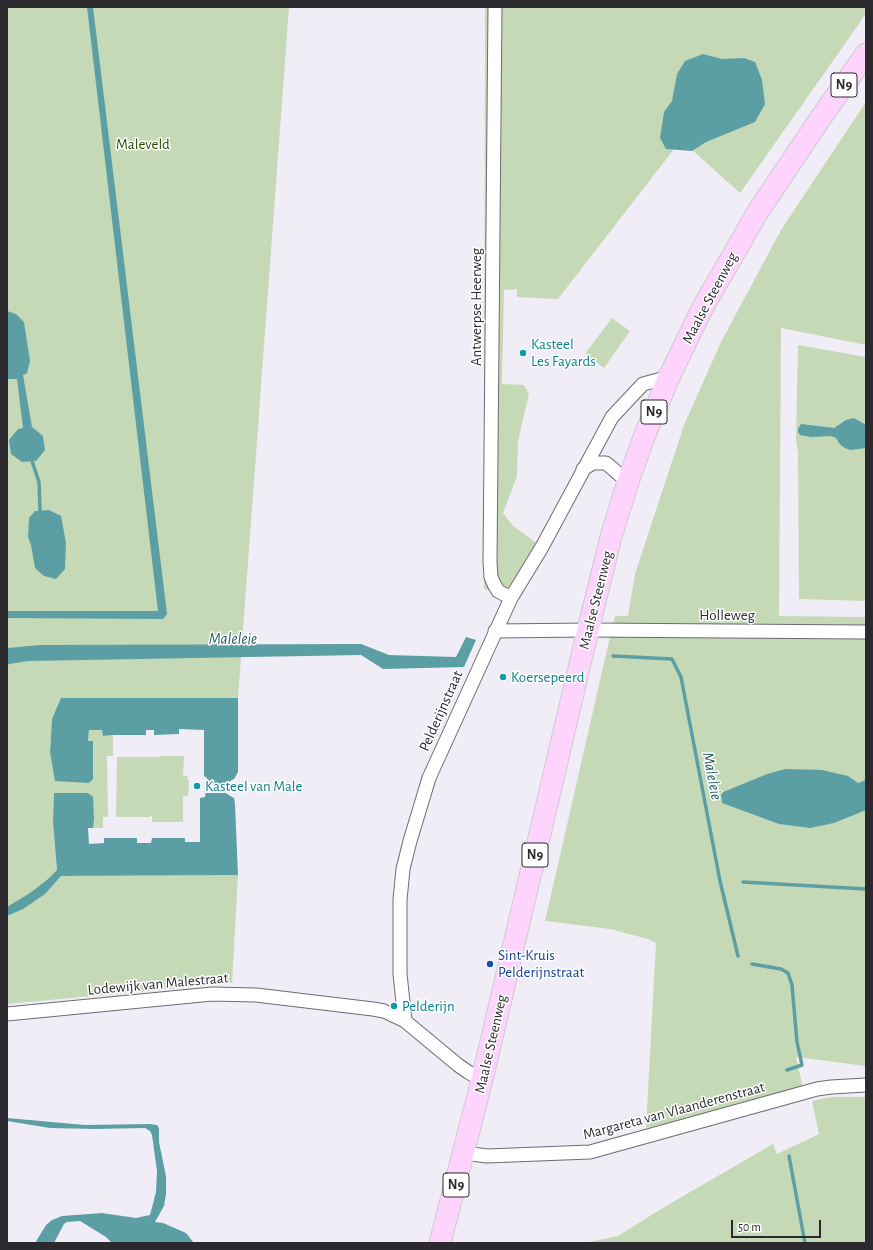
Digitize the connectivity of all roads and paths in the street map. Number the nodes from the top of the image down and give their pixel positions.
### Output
1 (495, 7) edge
2 (866, 54) edge
3 (669, 377) junction
4 (583, 469) junction
5 (628, 482) junction
6 (511, 598) junction
7 (588, 630) junction
8 (495, 631) junction
9 (866, 632) edge
10 (7, 1014) edge
11 (405, 1021) junction
12 (482, 1080) junction
13 (866, 1085) edge
14 (464, 1153) junction
15 (440, 1243) edge

1 - 6 street, Antwerpse Heerweg
2 - 3 main road, Maalse Steenweg / N9
3 - 4 street, Pelderijnstraat
3 - 5 main road, Maalse Steenweg / N9
4 - 5 street
4 - 6 street, Pelderijnstraat
5 - 7 main road, Maalse Steenweg / N9
6 - 8 street, Pelderijnstraat
7 - 8 street, Holleweg
7 - 9 street, Holleweg
7 - 12 main road, Maalse Steenweg / N9
8 - 11 street, Pelderijnstraat
10 - 11 street, Lodewijk van Malestraat
11 - 12 street
12 - 14 main road, Maalse Steenweg / N9
13 - 14 street, Margareta van Vlaanderenstraat
14 - 15 main road, Maalse Steenweg / N9

